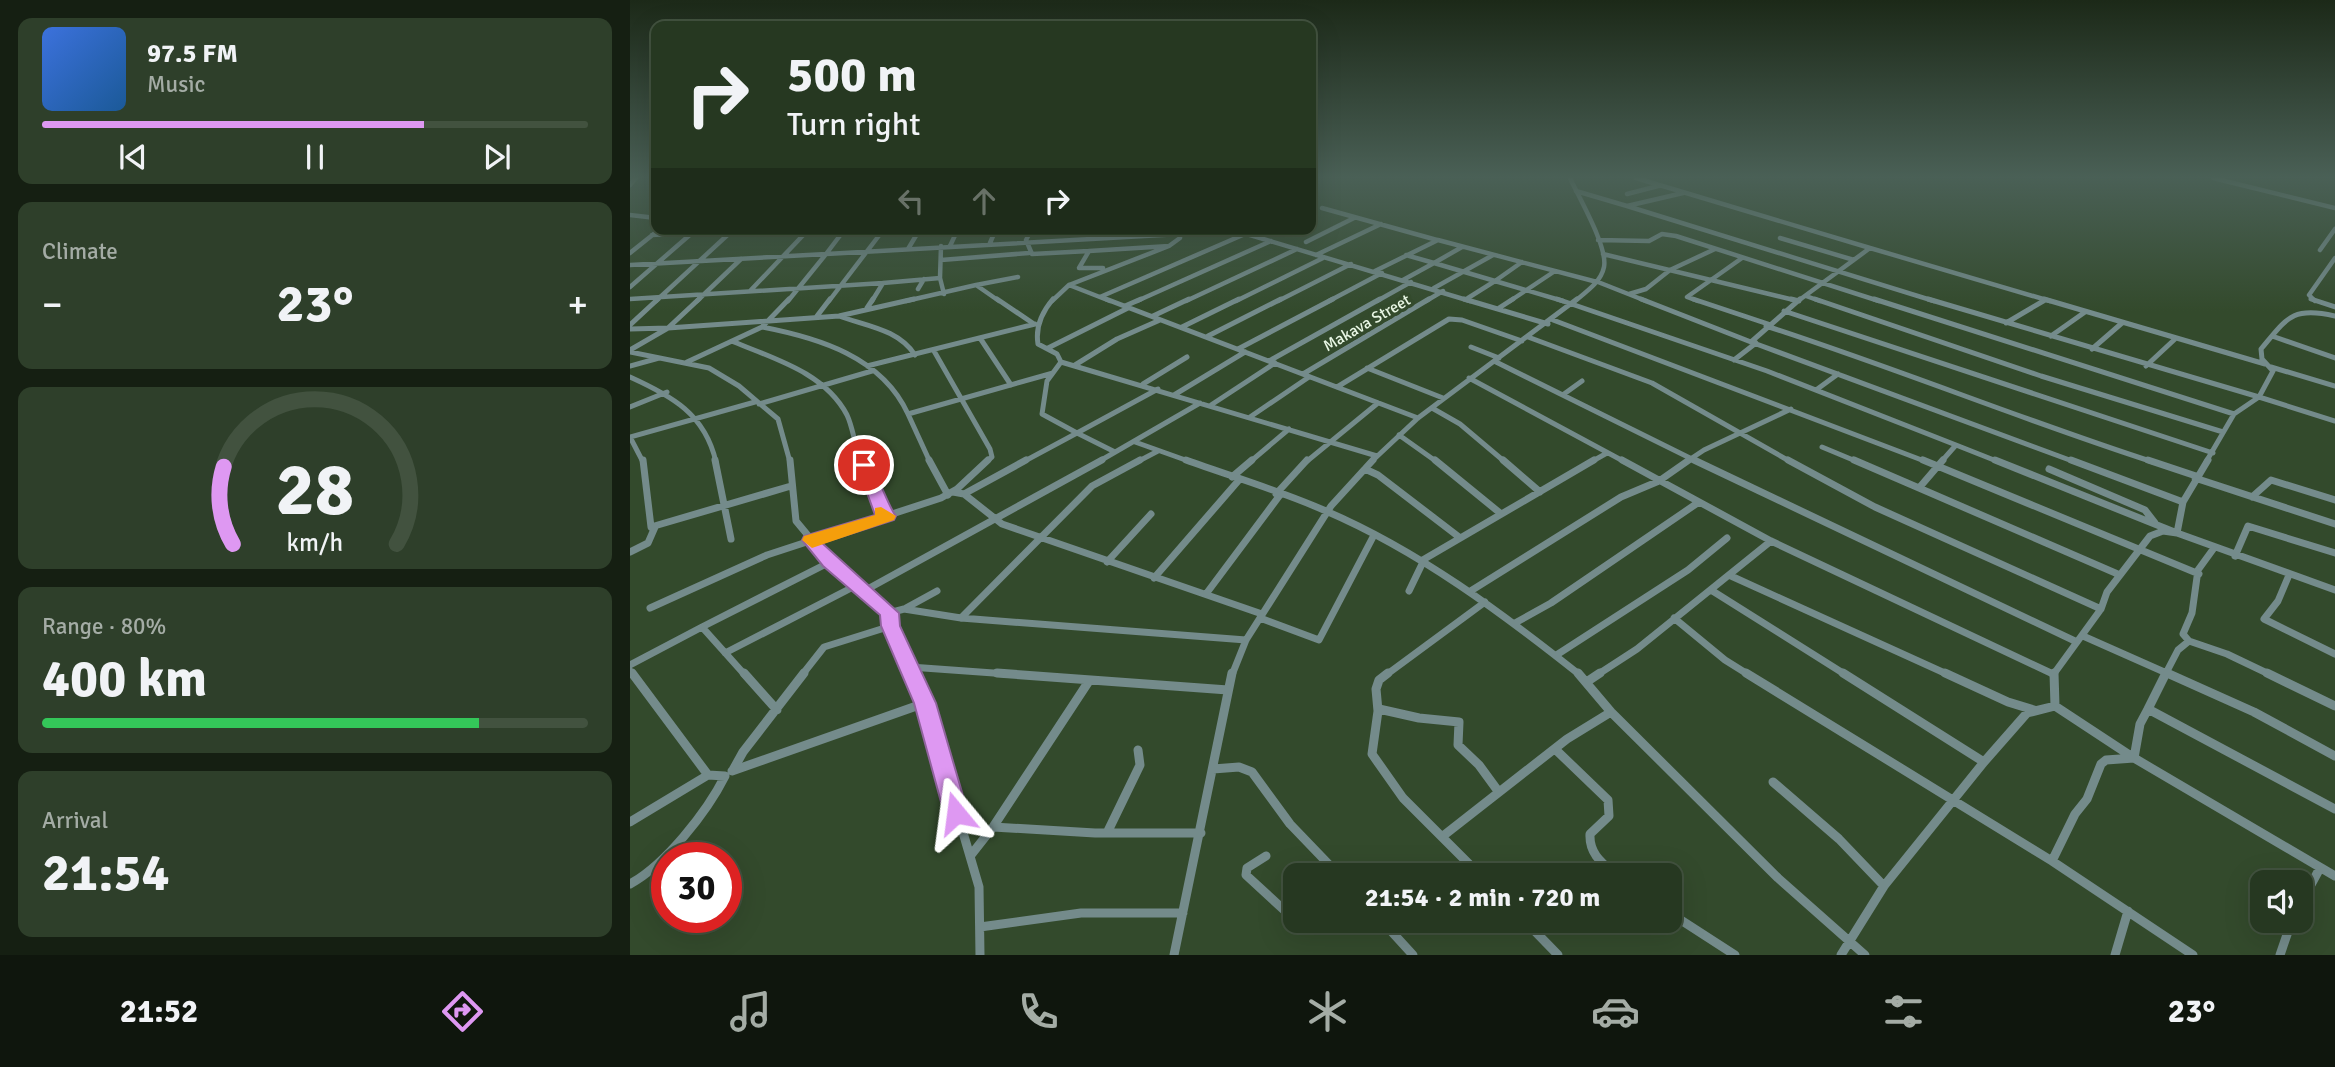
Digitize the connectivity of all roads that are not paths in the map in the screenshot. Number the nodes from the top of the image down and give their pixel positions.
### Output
1 (1345, 223) edge
2 (1376, 223) edge
3 (1590, 223) edge
4 (1681, 223) edge
5 (1786, 223) edge
6 (1381, 224) junction
7 (2335, 229) edge
8 (652, 235) edge
9 (690, 235) edge
10 (728, 235) edge
11 (803, 235) edge
12 (840, 235) edge
13 (879, 235) edge
14 (916, 235) edge
15 (955, 235) edge
16 (993, 235) edge
17 (1029, 235) edge
18 (1070, 235) edge
19 (1088, 235) edge
20 (1179, 235) edge
21 (1243, 235) edge
22 (1249, 235) edge
23 (1069, 238) junction
24 (1780, 238) dead end
25 (1026, 240) junction
26 (1438, 240) junction
27 (1598, 240) junction
28 (1271, 241) junction
29 (990, 243) junction
30 (1306, 243) dead end
31 (941, 246) junction
32 (950, 246) junction
33 (1169, 246) junction
34 (1463, 247) junction
35 (1870, 248) junction
36 (908, 249) junction
37 (1297, 249) junction
38 (1715, 249) junction
39 (2320, 250) dead end
40 (866, 251) junction
41 (1089, 251) junction
42 (630, 253) edge
43 (1029, 253) junction
44 (826, 254) junction
45 (1603, 254) junction
46 (1316, 255) junction
47 (1406, 255) junction
48 (1493, 255) junction
49 (783, 257) junction
50 (1325, 257) junction
51 (742, 258) junction
52 (1742, 258) junction
53 (2335, 258) edge
54 (941, 260) junction
55 (1854, 260) junction
56 (699, 261) junction
57 (1522, 262) junction
58 (1434, 263) junction
59 (656, 264) junction
60 (1351, 264) junction
61 (630, 265) edge
62 (1108, 267) junction
63 (1670, 270) junction
64 (1375, 271) junction
65 (1555, 271) junction
66 (1838, 271) junction
67 (1464, 272) junction
68 (1382, 273) junction
69 (1018, 277) dead end
70 (940, 278) junction
71 (924, 279) junction
72 (1708, 279) junction
73 (1403, 280) junction
74 (1494, 281) junction
75 (1412, 282) junction
76 (1597, 282) junction
77 (883, 283) junction
78 (1824, 284) junction
79 (976, 285) junction
80 (1069, 285) junction
81 (630, 286) edge
82 (840, 286) junction
83 (1434, 288) junction
84 (797, 289) junction
85 (918, 289) dead end
86 (1526, 290) junction
87 (750, 291) junction
88 (1443, 291) junction
89 (944, 294) junction
90 (1629, 294) junction
91 (704, 295) junction
92 (1806, 296) junction
93 (661, 297) junction
94 (1100, 297) junction
95 (1468, 298) junction
96 (630, 299) edge
97 (2045, 300) junction
98 (1799, 301) junction
99 (1574, 304) junction
100 (1126, 307) junction
101 (2335, 307) edge
102 (867, 308) junction
103 (1499, 308) junction
104 (1784, 312) junction
105 (2085, 312) junction
106 (817, 316) junction
107 (839, 316) junction
108 (2335, 316) edge
109 (1152, 317) junction
110 (1161, 320) junction
111 (1550, 322) junction
112 (768, 323) junction
113 (2006, 323) junction
114 (2122, 323) junction
115 (1037, 324) junction
116 (1767, 325) junction
117 (630, 327) edge
118 (762, 327) junction
119 (1181, 327) junction
120 (668, 328) junction
121 (1208, 336) junction
122 (2051, 336) junction
123 (2273, 336) junction
124 (980, 338) junction
125 (1525, 339) junction
126 (2175, 339) junction
127 (734, 341) junction
128 (1754, 343) junction
129 (1471, 347) dead end
130 (1048, 348) junction
131 (1238, 349) junction
132 (2092, 349) junction
133 (630, 351) edge
134 (934, 351) junction
135 (1245, 352) junction
136 (915, 355) junction
137 (663, 357) junction
138 (1187, 357) dead end
139 (2335, 358) edge
140 (1497, 359) junction
141 (1732, 360) junction
142 (687, 362) junction
143 (1061, 362) junction
144 (1272, 362) junction
145 (1075, 365) junction
146 (630, 366) edge
147 (2146, 366) junction
148 (2269, 366) junction
149 (869, 368) junction
150 (1367, 368) junction
151 (1055, 372) junction
152 (1838, 374) junction
153 (2288, 374) junction
154 (1306, 375) junction
155 (630, 377) edge
156 (2272, 377) junction
157 (1469, 378) junction
158 (1582, 381) dead end
159 (1143, 384) junction
160 (820, 385) junction
161 (1011, 385) junction
162 (2335, 386) edge
163 (1337, 387) junction
164 (1158, 389) junction
165 (1816, 390) junction
166 (668, 392) junction
167 (1174, 394) junction
168 (1564, 394) junction
169 (2259, 397) junction
170 (1443, 398) junction
171 (962, 400) junction
172 (757, 403) junction
173 (1200, 403) junction
174 (1378, 403) junction
175 (1211, 405) junction
176 (630, 407) edge
177 (1432, 408) junction
178 (1791, 408) junction
179 (908, 414) junction
180 (2234, 414) junction
181 (1250, 417) junction
182 (698, 418) junction
183 (1418, 418) junction
184 (2335, 421) edge
185 (1289, 429) junction
186 (2223, 432) junction
187 (1077, 433) junction
188 (1738, 434) junction
189 (1399, 435) junction
190 (630, 437) edge
191 (1329, 441) junction
192 (1135, 442) junction
193 (1956, 445) junction
194 (1822, 447) dead end
195 (1159, 451) junction
196 (1115, 452) junction
197 (1607, 453) junction
198 (2213, 453) junction
199 (1377, 456) junction
200 (1693, 459) junction
201 (1939, 467) junction
202 (1365, 469) junction
203 (2049, 469) dead end
204 (2195, 477) junction
205 (1235, 478) junction
206 (1659, 481) junction
207 (791, 486) junction
208 (1919, 488) junction
209 (1540, 492) junction
210 (951, 493) junction
211 (964, 494) junction
212 (1278, 495) junction
213 (2252, 496) junction
214 (2335, 500) edge
215 (1699, 502) junction
216 (2183, 502) junction
217 (722, 507) junction
218 (1327, 511) junction
219 (1500, 513) junction
220 (1151, 514) dead end
221 (888, 516) junction
222 (994, 518) junction
223 (2156, 524) junction
224 (2335, 524) edge
225 (654, 527) junction
226 (2176, 533) junction
227 (1374, 535) junction
228 (1459, 537) junction
229 (1037, 538) junction
230 (1727, 538) dead end
231 (731, 539) dead end
232 (810, 540) junction
233 (1770, 541) junction
234 (2214, 548) junction
235 (2139, 549) junction
236 (630, 552) edge
237 (2335, 553) edge
238 (2235, 556) junction
239 (1422, 561) junction
240 (830, 562) junction
241 (1107, 562) junction
242 (2199, 574) junction
243 (2120, 575) junction
244 (2289, 575) junction
245 (1731, 576) junction
246 (1154, 578) junction
247 (861, 588) junction
248 (1711, 590) junction
249 (2335, 590) edge
250 (937, 591) dead end
251 (1409, 592) dead end
252 (1469, 592) junction
253 (1206, 594) junction
254 (1485, 602) junction
255 (650, 608) dead end
256 (904, 609) junction
257 (2101, 609) junction
258 (889, 613) junction
259 (1261, 616) junction
260 (961, 618) junction
261 (1674, 618) junction
262 (1515, 623) junction
263 (891, 626) junction
264 (702, 627) junction
265 (2080, 639) junction
266 (1246, 640) junction
267 (2189, 641) junction
268 (725, 653) junction
269 (1558, 654) junction
270 (2335, 654) edge
271 (630, 665) edge
272 (910, 667) junction
273 (630, 671) edge
274 (2166, 673) junction
275 (2053, 674) junction
276 (1089, 681) junction
277 (1588, 681) junction
278 (1228, 690) junction
279 (925, 703) junction
280 (2055, 706) junction
281 (2335, 706) edge
282 (1379, 709) junction
283 (2148, 709) junction
284 (777, 710) junction
285 (2036, 710) junction
286 (1611, 712) junction
287 (1555, 749) junction
288 (1138, 750) dead end
289 (2335, 756) edge
290 (2134, 758) junction
291 (1984, 762) junction
292 (1213, 769) junction
293 (729, 773) junction
294 (708, 775) junction
295 (1773, 782) dead end
296 (1498, 791) junction
297 (1955, 802) junction
298 (2335, 809) edge
299 (630, 821) edge
300 (993, 827) junction
301 (1107, 833) junction
302 (1201, 833) junction
303 (1443, 836) junction
304 (971, 855) junction
305 (1266, 856) dead end
306 (2052, 860) junction
307 (1327, 863) edge
308 (1469, 863) edge
309 (1602, 863) edge
310 (2320, 868) junction
311 (2335, 876) edge
312 (2313, 881) edge
313 (630, 884) edge
314 (1884, 886) junction
315 (1283, 908) edge
316 (2129, 911) junction
317 (1184, 913) junction
318 (1682, 921) edge
319 (980, 928) junction
320 (1393, 933) edge
321 (1537, 933) edge
322 (2288, 933) edge
323 (1850, 942) junction
324 (980, 955) edge
325 (1174, 955) edge
326 (1413, 955) edge
327 (1558, 955) edge
328 (1735, 955) edge
329 (1841, 955) edge
330 (1865, 955) edge
331 (2115, 955) edge
332 (2193, 955) edge
333 (2280, 955) edge

1 - 30 street
2 - 6 street
3 - 27 street
4 - 66 street
5 - 35 street
6 - 26 street
6 - 46 street
7 - 39 street
8 - 42 street
9 - 59 street
10 - 56 street
11 - 49 street
12 - 44 street
13 - 40 street
14 - 36 street
15 - 32 street
16 - 29 street
17 - 25 street
18 - 23 street
19 - 23 street
20 - 33 street
21 - 94 street
22 - 28 street
23 - 25 street
24 - 55 street
25 - 29 street
25 - 43 street
26 - 34 street
26 - 47 street
27 - 38 street
27 - 45 street
28 - 37 street
28 - 100 street
29 - 32 street
31 - 32 street
31 - 36 street
31 - 54 street
33 - 41 street
33 - 62 street
34 - 48 street
34 - 58 street
35 - 55 street
35 - 97 street
36 - 40 street
37 - 46 street
37 - 109 street
38 - 52 street
38 - 63 street
40 - 44 street
40 - 82 street
41 - 43 street
41 - 62 street
43 - 54 street
44 - 49 street
44 - 84 street
45 - 63 street
45 - 76 street
46 - 50 street
47 - 58 street
47 - 64 street
48 - 57 street
48 - 67 street
49 - 51 street
49 - 87 street
50 - 60 street
50 - 119 street
51 - 56 street
51 - 91 street
52 - 72 street
52 - 78 street
53 - 101 street
54 - 70 street
55 - 66 street
56 - 59 street
56 - 93 street
57 - 65 street
57 - 74 street
58 - 67 street
58 - 73 street
59 - 61 street
59 - 81 street
60 - 64 street
60 - 121 street
62 - 80 street
63 - 72 street
63 - 90 street
64 - 68 street
65 - 76 street
65 - 86 street
66 - 78 street
66 - 113 street
67 - 74 street
67 - 83 street
68 - 73 street
68 - 131 street
69 - 79 street
70 - 71 street
70 - 89 street
71 - 77 street
71 - 85 street
72 - 98 street
72 - 116 street
73 - 75 street
74 - 86 street
74 - 95 street
75 - 83 street
75 - 144 street
76 - 90 street
76 - 99 street
77 - 82 street
77 - 102 street
78 - 92 street
78 - 180 street
79 - 89 street
79 - 115 street
80 - 94 street
80 - 115 street
82 - 84 street
82 - 106 street
83 - 88 street
84 - 87 street
84 - 112 street
86 - 99 street
86 - 103 street
87 - 91 street
88 - 95 street
88 - 154 street, Makava Street
89 - 102 street
90 - 128 street
91 - 93 street
91 - 120 street
92 - 98 street
92 - 186 street
93 - 96 street
93 - 117 street
94 - 100 street
95 - 103 street
97 - 105 street
97 - 113 street
98 - 104 street
99 - 111 street
99 - 141 street
100 - 109 street
100 - 130 street
102 - 107 street
103 - 111 street
104 - 116 street
104 - 198 street
105 - 114 street
105 - 122 street
106 - 107 street
106 - 112 street
107 - 136 street
108 - 123 street
109 - 110 street
110 - 119 street
110 - 145 street
111 - 125 street
111 - 178 street
112 - 118 street
112 - 120 street
113 - 122 street
114 - 126 street
114 - 132 street
115 - 124 street
115 - 130 street
116 - 128 street
116 - 204 street
117 - 120 street
118 - 127 street
118 - 149 street
119 - 121 street
120 - 133 street
121 - 131 street
122 - 132 street
123 - 139 street
123 - 148 street
124 - 134 street
124 - 161 street
125 - 140 street
125 - 150 street
125 - 188 street
126 - 147 street
126 - 148 street
127 - 142 street
127 - 160 street
128 - 141 street
128 - 152 street
129 - 140 street
130 - 143 street
131 - 135 street
132 - 147 street
133 - 137 street
134 - 136 street
134 - 171 street
135 - 144 street
135 - 167 street
136 - 149 street
137 - 142 street
137 - 146 street
138 - 159 street
140 - 157 street
140 - 168 street
141 - 165 street
142 - 172 street
143 - 145 street
143 - 151 street
144 - 154 street
144 - 175 street
145 - 159 street
147 - 169 street
148 - 153 street
148 - 156 street
149 - 160 street
149 - 179 street
150 - 163 street
150 - 170 street
151 - 161 street
151 - 187 street
152 - 165 street
152 - 216 street
153 - 156 street
153 - 162 street
154 - 163 street
154 - 181 street, Makava Street
155 - 166 street
156 - 169 street
157 - 170 street
157 - 197 street
158 - 168 street
159 - 164 street
160 - 172 street
160 - 221 street
161 - 171 street
163 - 174 street
164 - 167 street
164 - 187 street
165 - 193 street
166 - 176 street
166 - 182 street
167 - 173 street
168 - 200 street
169 - 180 street
169 - 184 street
170 - 177 street
171 - 179 street
171 - 210 street
172 - 182 street
172 - 207 street
173 - 175 street
173 - 192 street
174 - 183 street
174 - 191 street
175 - 181 street
177 - 183 street
177 - 209 street
178 - 188 street
178 - 201 street
179 - 210 street
180 - 186 street
181 - 185 street
182 - 190 street
182 - 217 street
183 - 189 street
185 - 191 street
185 - 205 street
186 - 198 street
187 - 196 street
187 - 211 street
188 - 200 street
188 - 257 street
189 - 199 street
189 - 219 street
190 - 225 street
191 - 199 street
191 - 212 street
192 - 195 street
192 - 196 street
193 - 201 street
193 - 223 street
194 - 208 street
195 - 205 street
195 - 229 street
196 - 222 street
197 - 206 street
197 - 209 street
198 - 204 street
199 - 202 street
200 - 206 street
200 - 265 street
201 - 208 street
201 - 235 street
202 - 218 street
202 - 228 street
203 - 223 street
204 - 213 street
204 - 216 street
205 - 212 street
205 - 246 street
206 - 215 street
206 - 252 street
207 - 217 street
207 - 232 street
208 - 243 street
209 - 219 street
210 - 211 street
210 - 221 street
211 - 222 street
212 - 218 street
212 - 253 street
213 - 214 street
213 - 224 street
215 - 233 street
215 - 262 street
216 - 226 street
217 - 225 street
217 - 231 street
218 - 227 street
218 - 259 street
219 - 228 street
220 - 241 street
221 - 232 street
222 - 229 street
222 - 247 street
223 - 226 street
225 - 236 street
226 - 234 street
226 - 235 street
227 - 239 street
227 - 259 street
228 - 239 street
229 - 241 street
229 - 260 street
230 - 269 street
232 - 240 street
232 - 255 street
233 - 245 street
233 - 275 street
234 - 238 street
234 - 242 street
235 - 242 street
235 - 243 street
237 - 238 street
238 - 244 street
239 - 251 street
239 - 252 street
240 - 247 street
240 - 264 street
241 - 246 street
242 - 267 street
243 - 257 street
244 - 249 street
244 - 270 street
245 - 248 street
245 - 285 street
246 - 253 street
247 - 258 street
247 - 268 street
248 - 261 street
248 - 291 street
250 - 256 street
252 - 254 street
253 - 259 street
254 - 262 street
254 - 282 street
256 - 258 street
256 - 260 street
257 - 265 street
258 - 263 street
259 - 266 street
260 - 266 street
261 - 277 street
261 - 297 street
262 - 269 street
263 - 272 street
263 - 284 street
264 - 268 street
264 - 271 street
265 - 274 street
265 - 275 street
266 - 278 street
267 - 274 street
267 - 281 street
268 - 284 street
269 - 277 street
272 - 276 street
272 - 279 street
273 - 294 street
274 - 283 street
274 - 289 street
275 - 280 street
276 - 278 street
276 - 300 street
277 - 286 street
278 - 292 street
279 - 293 street
279 - 304 street
280 - 285 street
280 - 290 street
282 - 296 street
282 - 303 street
283 - 290 street
283 - 298 street
284 - 293 street
285 - 291 street
286 - 287 street
286 - 323 street
287 - 296 street
287 - 309 street
288 - 301 street
290 - 306 street
290 - 310 street
291 - 297 street
292 - 302 street
292 - 307 street
293 - 294 street
293 - 313 street
294 - 299 street
295 - 314 street
296 - 303 street
297 - 306 street
297 - 314 street
300 - 301 street
300 - 304 street
301 - 302 street
302 - 317 street
303 - 308 street
304 - 319 street
305 - 315 street
306 - 316 street
310 - 311 street
310 - 312 street
314 - 323 street
316 - 331 street
316 - 332 street
317 - 319 street
317 - 325 street
318 - 328 street
319 - 324 street
320 - 326 street
321 - 327 street
322 - 333 street
323 - 329 street
323 - 330 street

